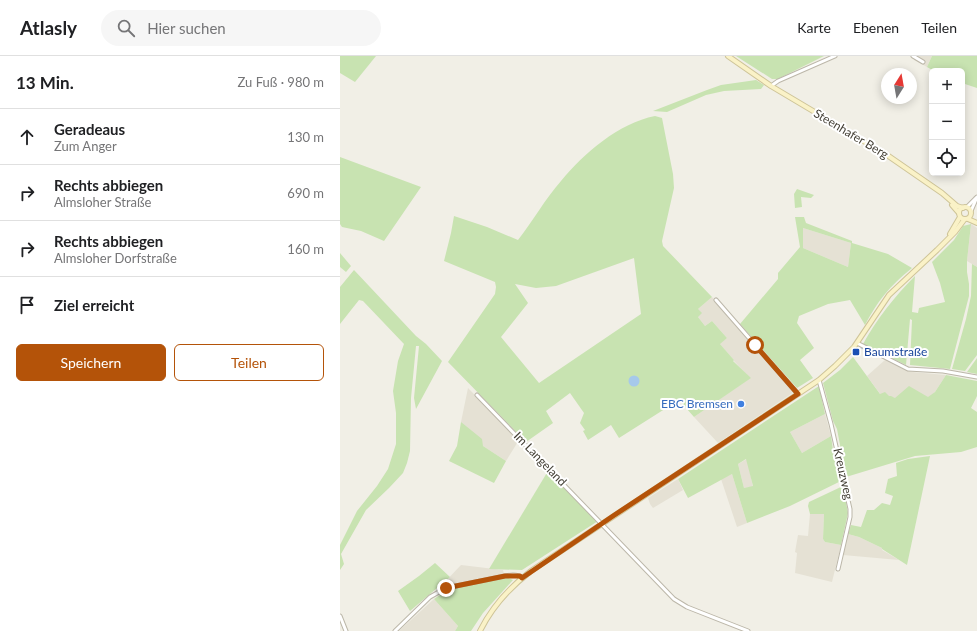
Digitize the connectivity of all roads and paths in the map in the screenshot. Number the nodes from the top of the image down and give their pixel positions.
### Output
1 (728, 56) edge
2 (835, 56) edge
3 (913, 56) edge
4 (923, 62) dead end
5 (771, 86) junction
6 (930, 185) junction
7 (977, 197) edge
8 (965, 207) junction
9 (971, 213) junction
10 (963, 217) junction
11 (977, 222) edge
12 (716, 300) dead end
13 (857, 343) junction
14 (977, 376) edge
15 (819, 380) junction
16 (798, 394) junction
17 (478, 395) dead end
18 (602, 523) junction
19 (838, 568) dead end
20 (522, 578) junction
21 (340, 616) edge
22 (346, 631) edge
23 (395, 631) edge
24 (480, 631) edge
25 (748, 631) edge

1 - 5 street, Steenhafer Berg
2 - 5 street
3 - 4 street
5 - 6 street, Steenhafer Berg
6 - 8 street, Steenhafer Berg
6 - 10 street, Steenhafer Berg
7 - 8 street
7 - 9 street
8 - 9 street, Steenhafer Berg
8 - 10 street
9 - 10 street
9 - 11 street, Steenhafer Berg
10 - 11 street
10 - 13 street
12 - 16 street
13 - 14 street
13 - 15 street
15 - 16 street
15 - 19 street, Kreuzweg
16 - 18 street
17 - 18 street, Im Langeland
18 - 20 street
18 - 25 street, Im Langeland
20 - 23 street
20 - 24 street
21 - 22 street

